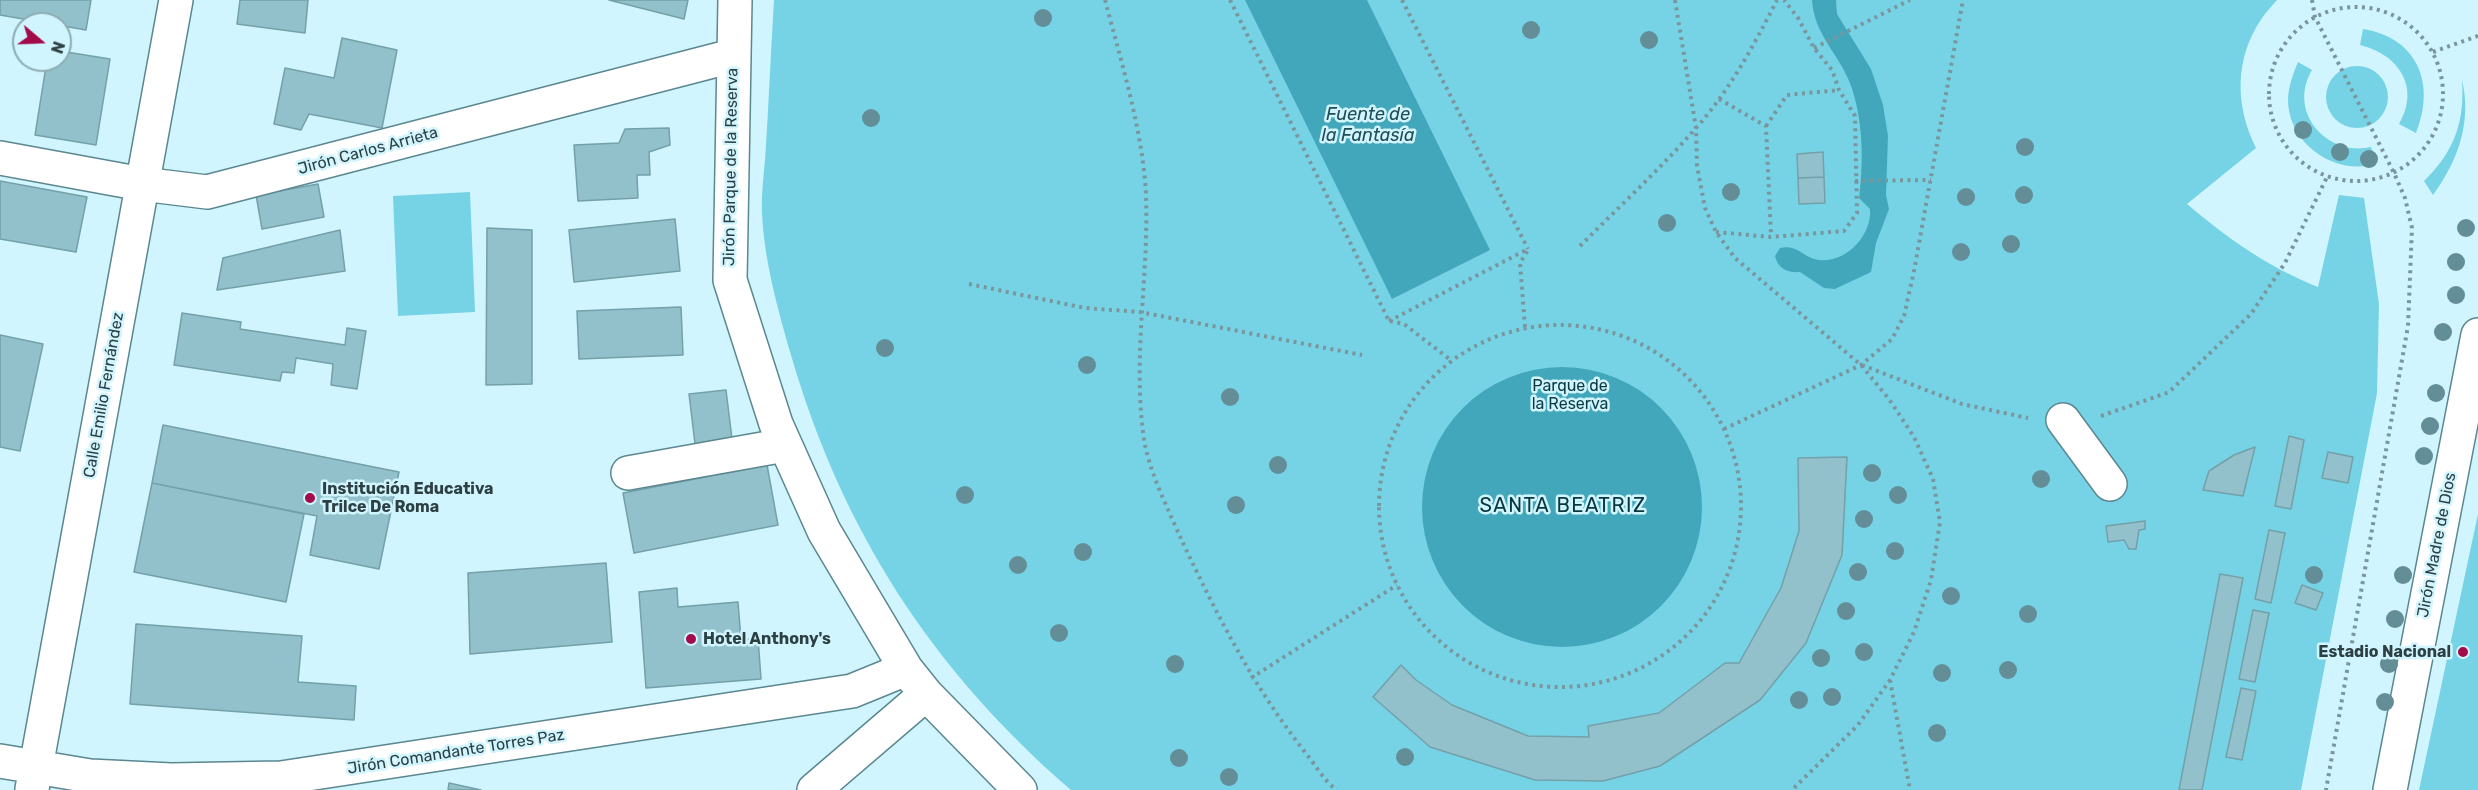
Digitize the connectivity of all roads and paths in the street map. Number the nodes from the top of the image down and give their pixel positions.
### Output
1 (176, 0) edge
2 (735, 0) edge
3 (1105, 0) edge
4 (1230, 0) edge
5 (1402, 0) edge
6 (1676, 0) edge
7 (1777, 0) edge
8 (1784, 0) edge
9 (1910, 0) edge
10 (1963, 0) edge
11 (2312, 0) edge
12 (2315, 17) junction
13 (2478, 36) edge
14 (1815, 47) junction
15 (2433, 52) junction
16 (732, 56) junction
17 (1839, 90) junction
18 (1719, 99) junction
19 (1766, 126) junction
20 (1696, 128) junction
21 (0, 158) edge
22 (2394, 173) junction
23 (2327, 177) junction
24 (1931, 180) junction
25 (1857, 181) junction
26 (142, 184) junction
27 (1716, 232) junction
28 (1771, 237) junction
29 (1580, 246) dead end
30 (1528, 249) junction
31 (969, 284) dead end
32 (1140, 312) junction
33 (1389, 321) junction
34 (1525, 327) junction
35 (2478, 335) edge
36 (1362, 355) dead end
37 (1452, 361) junction
38 (1861, 364) junction
39 (2475, 367) edge
40 (2063, 420) junction
41 (1724, 429) junction
42 (785, 445) junction
43 (628, 473) dead end
44 (2110, 484) dead end
45 (1397, 585) junction
46 (1251, 678) junction
47 (1890, 680) junction
48 (916, 681) junction
49 (0, 761) edge
50 (33, 779) edge
51 (814, 790) edge
52 (1020, 790) edge
53 (1337, 790) edge
54 (1792, 790) edge
55 (1910, 790) edge
56 (2326, 790) edge
57 (2390, 790) edge

1 - 26 street, Calle Emilio Fernández
2 - 16 street, Jirón Parque de la Reserva
3 - 32 path
4 - 33 path
5 - 30 path
6 - 20 path
7 - 18 path
8 - 14 path
9 - 14 path
10 - 24 path
11 - 12 path
12 - 15 path
12 - 22 path
12 - 23 path
13 - 15 path
14 - 17 path
15 - 22 path
16 - 26 street, Jirón Carlos Arrieta
16 - 42 street, Jirón Parque de la Reserva
17 - 19 path
17 - 25 path
18 - 19 path
18 - 20 path
19 - 28 path
20 - 27 path
20 - 29 path
21 - 26 street, Jirón Carlos Arrieta
22 - 23 path
22 - 56 path
23 - 40 path
24 - 25 path
24 - 38 path
25 - 28 path
26 - 50 street, Calle Emilio Fernández
27 - 28 path
27 - 38 path
30 - 33 path
30 - 34 path
31 - 32 path
32 - 36 path
32 - 46 path
33 - 37 path
34 - 37 path
34 - 41 path
35 - 39 street, Jirón Madre de Dios
37 - 45 path
38 - 40 path
38 - 41 path
38 - 47 path
39 - 57 street, Jirón Madre de Dios
40 - 44 street
41 - 45 path
42 - 43 street
42 - 48 street, Jirón Parque de la Reserva
45 - 46 path
46 - 53 path
47 - 54 path
47 - 55 path
48 - 50 street, Jirón Comandante Torres Paz
48 - 51 street
48 - 52 street, Jirón Parque de la Reserva
49 - 50 street, Jirón Comandante Torres Paz

